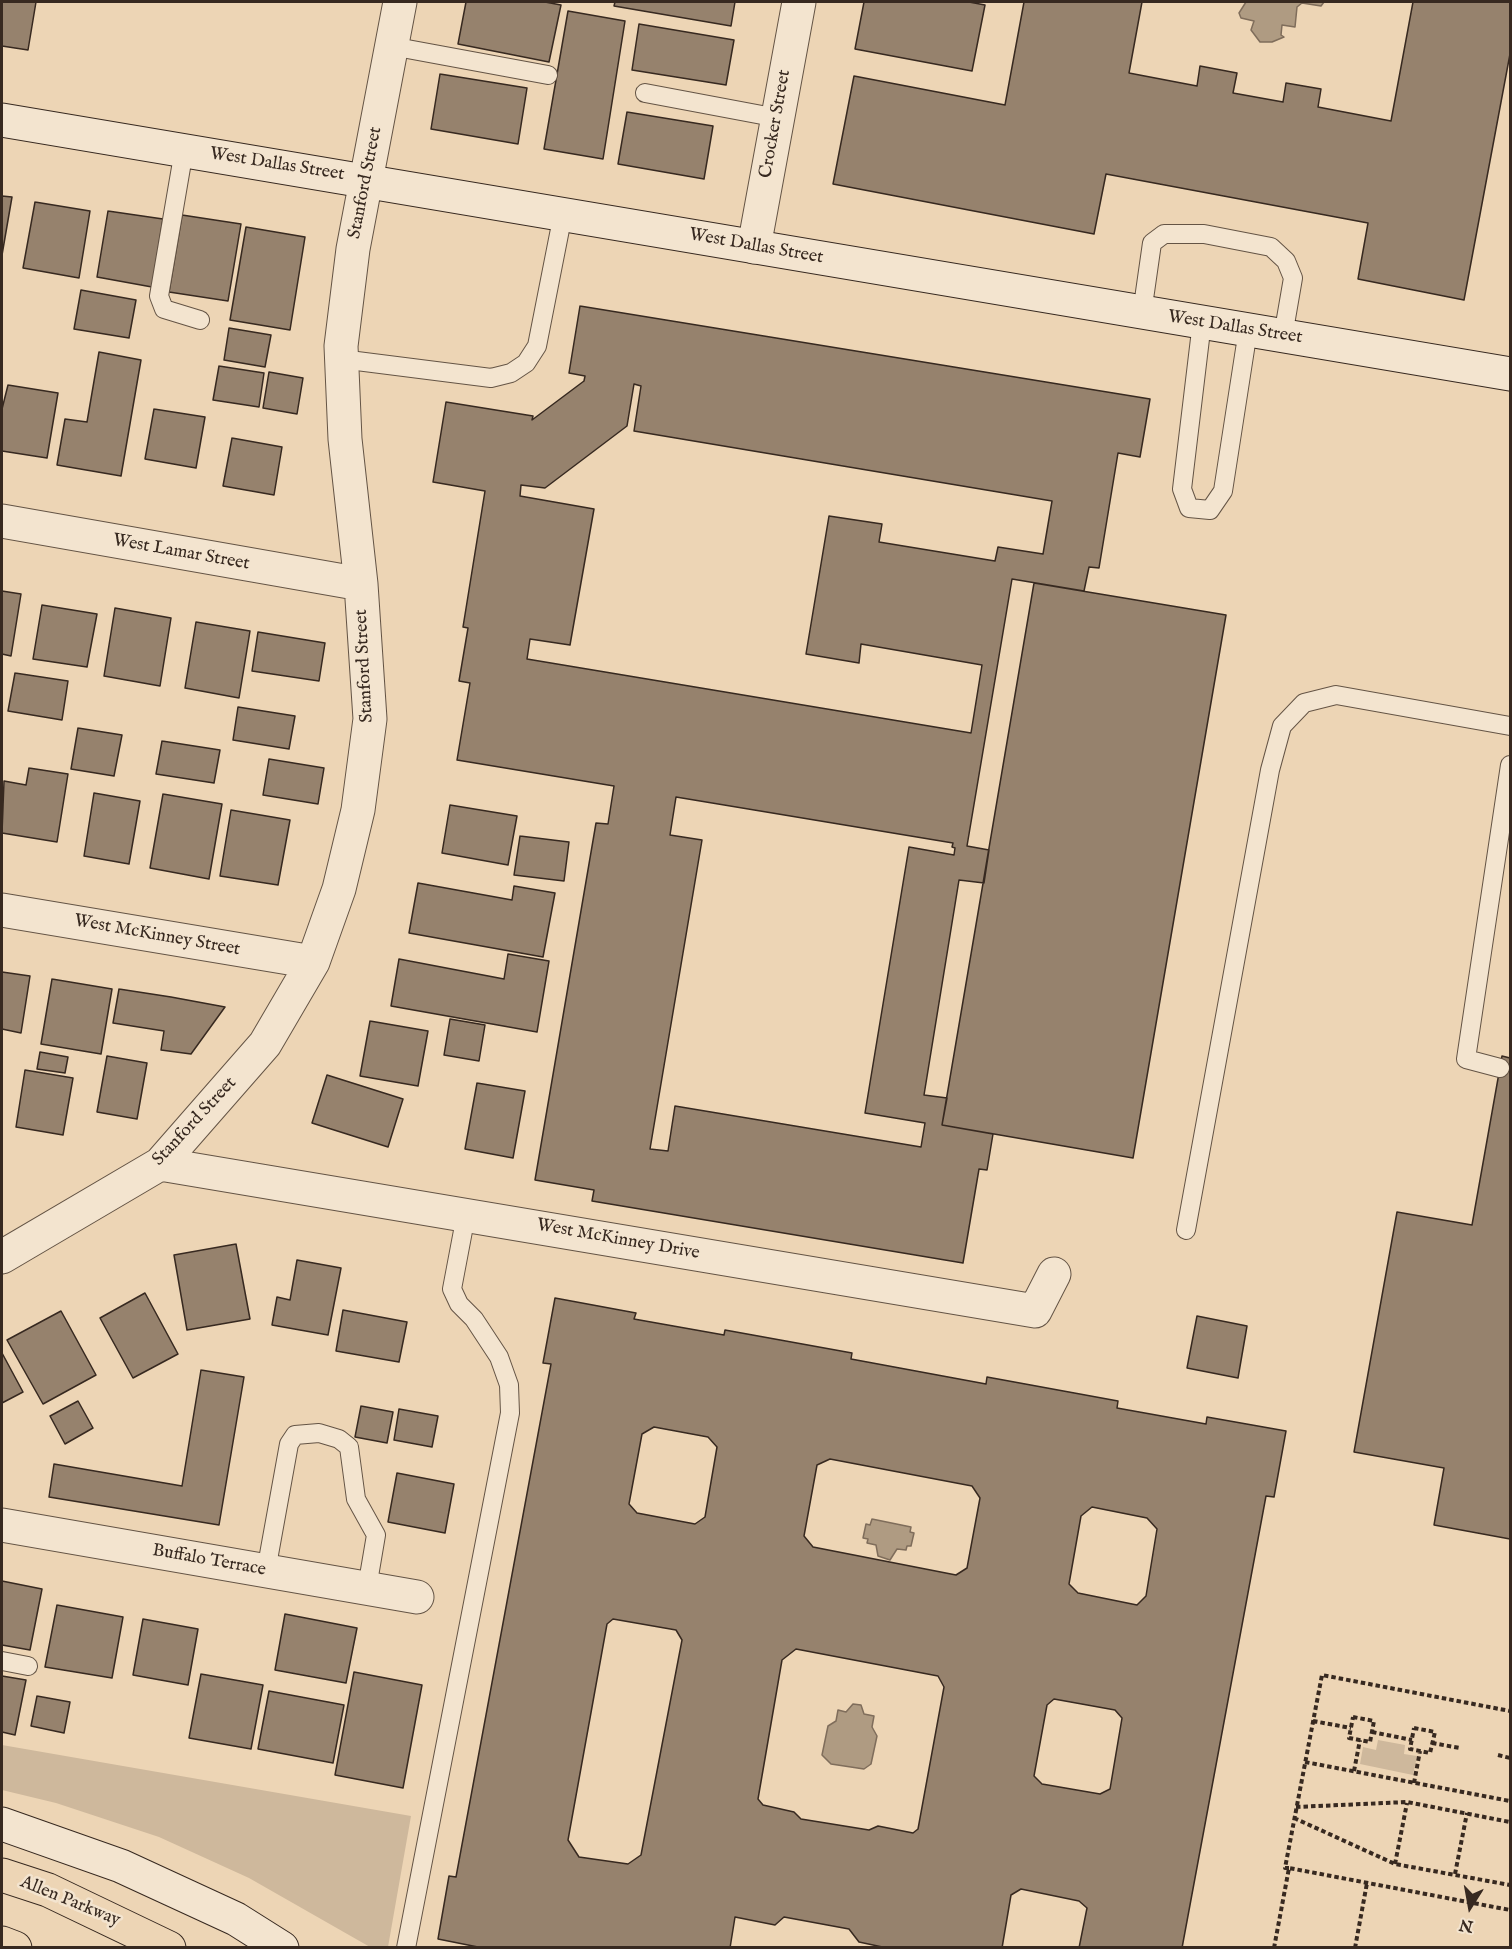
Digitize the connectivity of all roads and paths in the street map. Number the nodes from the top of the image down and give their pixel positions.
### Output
1 (400, 2) edge
2 (799, 2) edge
3 (391, 46) junction
4 (548, 75) dead end
5 (645, 93) dead end
6 (778, 118) junction
7 (2, 120) edge
8 (184, 150) junction
9 (367, 180) junction
10 (562, 214) junction
11 (754, 247) junction
12 (1142, 313) junction
13 (200, 320) dead end
14 (1202, 322) junction
15 (1248, 330) junction
16 (1283, 336) junction
17 (341, 359) junction
18 (1510, 374) edge
19 (2, 521) edge
20 (361, 584) junction
21 (1510, 726) edge
22 (1510, 765) edge
23 (2, 910) edge
24 (313, 962) junction
25 (1500, 1068) dead end
26 (160, 1164) junction
27 (466, 1215) junction
28 (1186, 1230) dead end
29 (2, 1257) edge
30 (1054, 1274) dead end
31 (2, 1525) edge
32 (266, 1571) junction
33 (367, 1588) junction
34 (417, 1597) dead end
35 (2, 1661) edge
36 (28, 1666) dead end
37 (1510, 1711) edge
38 (1313, 1721) junction
39 (1351, 1728) junction
40 (1372, 1732) junction
41 (1360, 1740) junction
42 (1412, 1740) junction
43 (1432, 1743) junction
44 (1460, 1748) dead end
45 (1420, 1751) junction
46 (1498, 1755) dead end
47 (1510, 1758) edge
48 (1305, 1762) junction
49 (1354, 1772) junction
50 (1414, 1783) junction
51 (1510, 1801) edge
52 (1407, 1802) junction
53 (1296, 1807) junction
54 (1467, 1813) junction
55 (1294, 1818) junction
56 (1510, 1822) edge
57 (2, 1824) edge
58 (1395, 1864) junction
59 (1288, 1869) junction
60 (1455, 1874) junction
61 (2, 1875) edge
62 (1367, 1883) junction
63 (1510, 1885) edge
64 (1510, 1910) edge
65 (2, 1943) edge
66 (15, 1947) edge
67 (169, 1947) edge
68 (282, 1947) edge
69 (406, 1947) edge
70 (1274, 1947) edge
71 (1355, 1947) edge

1 - 3 street, Stanford Street
2 - 6 street, Crocker Street
3 - 4 lane
3 - 9 street, Stanford Street
5 - 6 lane
6 - 11 street, Crocker Street
7 - 8 street, West Dallas Street
8 - 9 street, West Dallas Street
8 - 13 lane
9 - 10 street, West Dallas Street
9 - 17 street, Stanford Street
10 - 11 street, West Dallas Street
10 - 17 lane
11 - 12 street, West Dallas Street
12 - 14 street, West Dallas Street
12 - 16 lane
14 - 15 street, West Dallas Street
14 - 15 lane
15 - 16 street, West Dallas Street
16 - 18 street, West Dallas Street
17 - 20 street, Stanford Street
19 - 20 street, West Lamar Street
20 - 24 street, Stanford Street
21 - 28 lane
22 - 25 lane
23 - 24 street, West McKinney Street
24 - 26 street, Stanford Street
26 - 27 street, West McKinney Drive
26 - 29 street, Stanford Street
27 - 30 street, West McKinney Drive
27 - 69 lane
31 - 32 street, Buffalo Terrace
32 - 33 street, Buffalo Terrace
32 - 33 lane
33 - 34 street, Buffalo Terrace
35 - 36 lane
37 - 38 path
38 - 39 path
38 - 48 path
39 - 40 path
39 - 41 path
40 - 41 path
40 - 42 path
41 - 49 path
42 - 43 path
42 - 45 path
43 - 44 path
43 - 45 path
45 - 50 path
46 - 47 path
48 - 49 path
48 - 53 path
49 - 50 path
50 - 51 path
52 - 53 path
52 - 54 path
52 - 58 path
53 - 55 path
54 - 56 path
54 - 60 path
55 - 58 path
55 - 59 path
57 - 68 street
58 - 60 path
59 - 62 path
59 - 70 path
60 - 63 path
61 - 67 main road, Allen Parkway
62 - 64 path
62 - 71 path
65 - 66 main road

